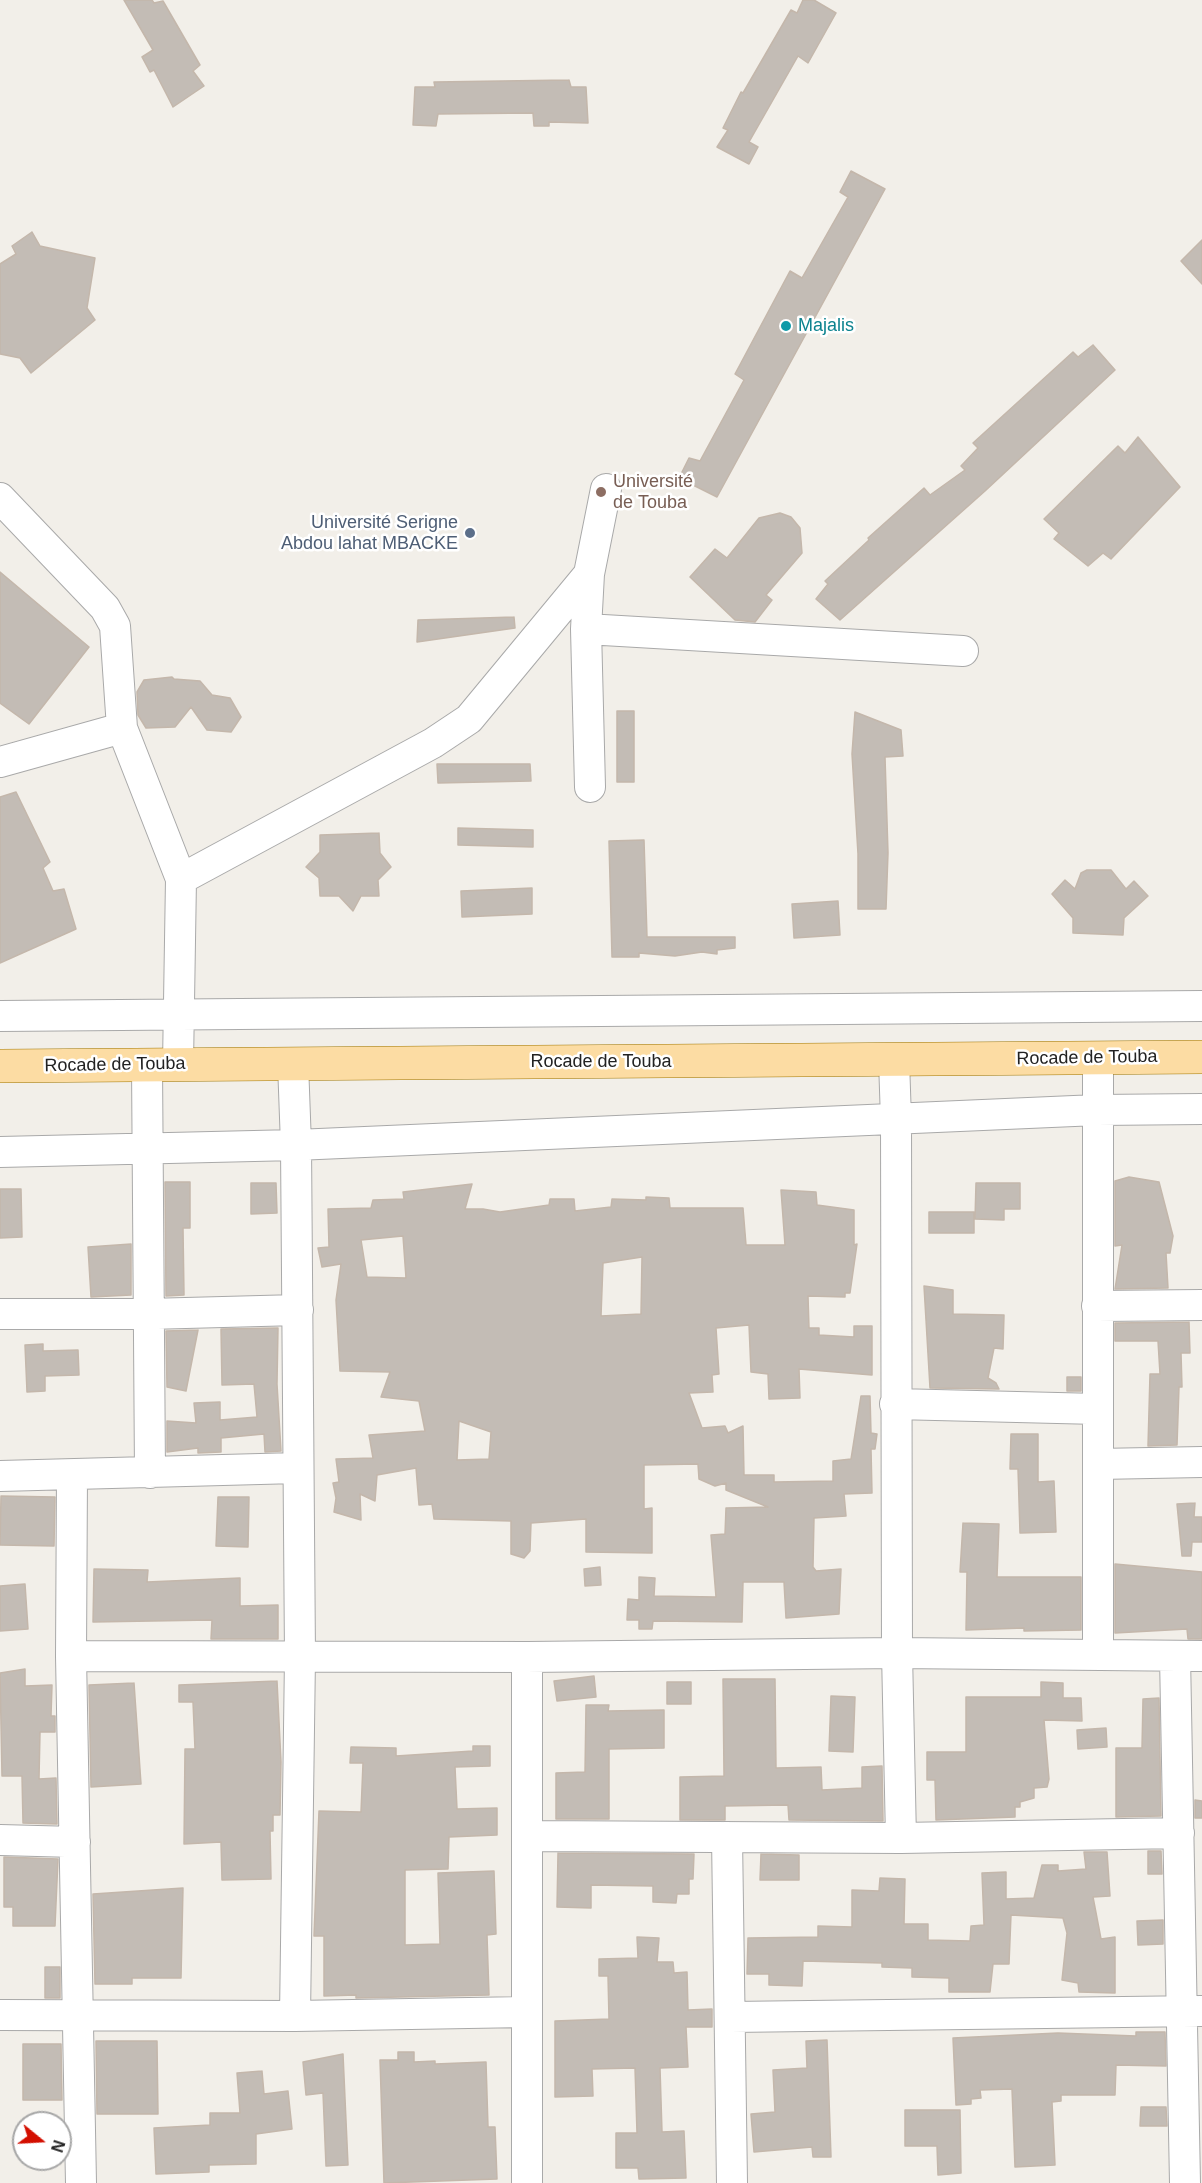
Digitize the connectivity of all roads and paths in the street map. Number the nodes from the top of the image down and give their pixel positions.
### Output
1 (606, 489) dead end
2 (0, 498) edge
3 (589, 574) junction
4 (586, 629) junction
5 (963, 651) dead end
6 (122, 728) junction
7 (0, 762) edge
8 (590, 787) dead end
9 (182, 879) junction
10 (1202, 1006) edge
11 (180, 1014) junction
12 (0, 1016) edge
13 (1202, 1056) edge
14 (1098, 1058) junction
15 (894, 1060) junction
16 (293, 1063) junction
17 (162, 1065) junction
18 (0, 1066) edge
19 (1202, 1109) edge
20 (1097, 1110) junction
21 (896, 1120) junction
22 (296, 1145) junction
23 (145, 1147) junction
24 (0, 1152) edge
25 (1202, 1305) edge
26 (1097, 1306) junction
27 (298, 1310) junction
28 (0, 1314) edge
29 (147, 1314) junction
30 (895, 1404) junction
31 (1098, 1409) junction
32 (1202, 1462) edge
33 (1098, 1464) junction
34 (297, 1468) junction
35 (150, 1473) junction
36 (72, 1475) junction
37 (0, 1476) edge
38 (897, 1653) junction
39 (1098, 1655) junction
40 (71, 1656) junction
41 (1189, 1656) edge
42 (300, 1657) junction
43 (527, 1657) junction
44 (1179, 1833) junction
45 (528, 1836) junction
46 (727, 1837) junction
47 (901, 1838) junction
48 (0, 1840) edge
49 (75, 1842) junction
50 (1191, 2011) edge
51 (526, 2012) junction
52 (0, 2015) edge
53 (77, 2015) junction
54 (295, 2016) junction
55 (731, 2017) junction
56 (81, 2183) edge
57 (527, 2183) edge
58 (732, 2183) edge
59 (1185, 2183) edge

1 - 3 street
2 - 6 street
3 - 4 street
3 - 9 street
4 - 5 street
4 - 8 street
6 - 7 street
6 - 9 street
9 - 11 street
10 - 11 street
11 - 12 street
11 - 17 street
13 - 14 main road, Rocade de Touba
14 - 15 main road, Rocade de Touba
14 - 20 street
15 - 16 main road, Rocade de Touba
15 - 21 street
16 - 17 main road, Rocade de Touba
16 - 22 street
17 - 18 main road, Rocade de Touba
17 - 23 street
19 - 20 street
20 - 21 street
20 - 26 street
21 - 22 street
21 - 30 street
22 - 23 street
22 - 27 street
23 - 24 street
23 - 29 street
25 - 26 street
26 - 31 street
27 - 29 street
27 - 34 street
28 - 29 street
29 - 35 street
30 - 31 street
30 - 38 street
31 - 33 street
32 - 33 street
33 - 39 street
34 - 35 street
34 - 42 street
35 - 36 street
36 - 37 street
36 - 40 street
38 - 39 street
38 - 43 street
38 - 47 street
39 - 41 street
40 - 42 street
40 - 49 street
41 - 44 street
42 - 43 street
42 - 54 street
43 - 45 street
44 - 47 street
44 - 50 street
45 - 46 street
45 - 51 street
46 - 47 street
46 - 55 street
48 - 49 street
49 - 53 street
50 - 55 street
50 - 59 street
51 - 54 street
51 - 57 street
52 - 53 street
53 - 54 street
53 - 56 street
55 - 58 street

